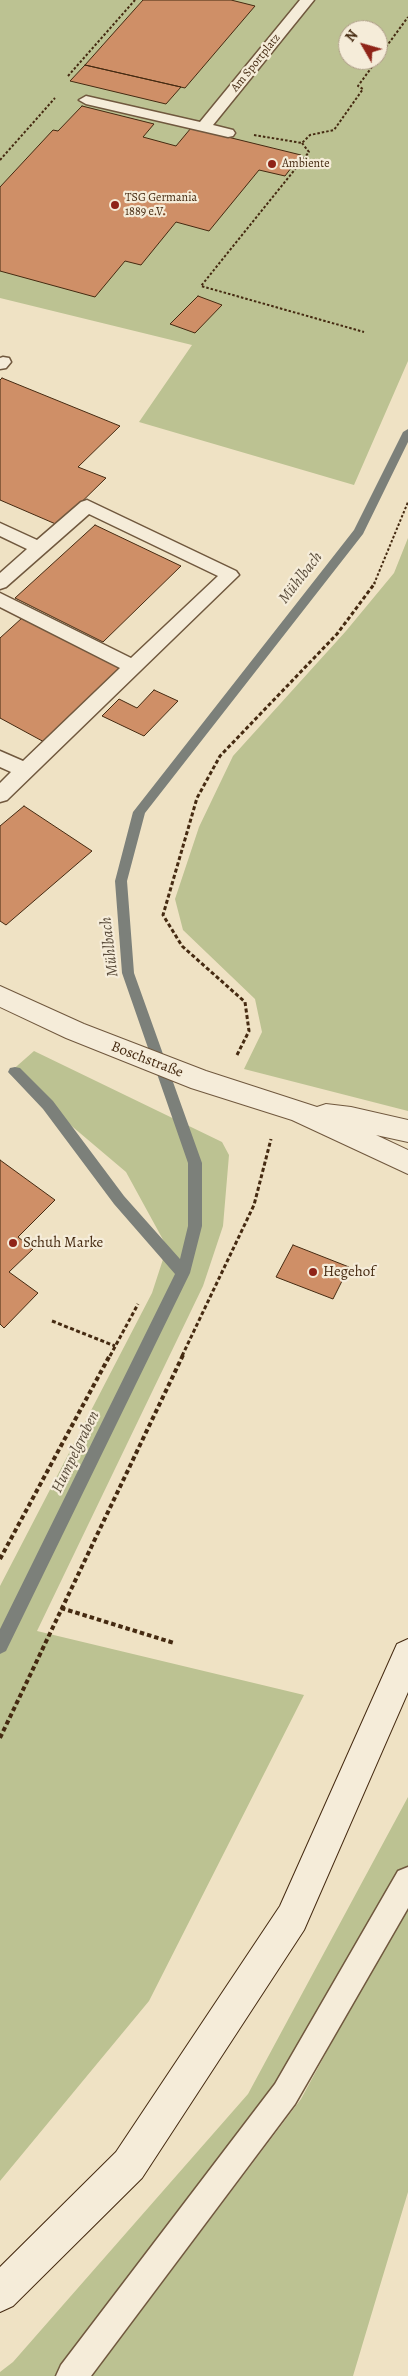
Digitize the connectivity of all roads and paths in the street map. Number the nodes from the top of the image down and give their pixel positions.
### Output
1 (135, 0) edge
2 (307, 0) edge
3 (408, 17) edge
4 (388, 44) edge
5 (369, 70) edge
6 (67, 77) dead end
7 (59, 94) dead end
8 (86, 100) dead end
9 (204, 127) junction
10 (228, 132) dead end
11 (249, 135) dead end
12 (302, 143) junction
13 (0, 160) edge
14 (364, 332) dead end
15 (408, 502) edge
16 (0, 529) edge
17 (39, 548) junction
18 (0, 583) edge
19 (0, 599) edge
20 (133, 667) junction
21 (0, 758) edge
22 (25, 771) junction
23 (0, 795) edge
24 (0, 996) edge
25 (211, 1084) junction
26 (290, 1108) junction
27 (408, 1131) edge
28 (408, 1163) edge
29 (138, 1304) dead end
30 (52, 1321) dead end
31 (115, 1346) junction
32 (0, 1559) edge
33 (61, 1608) junction
34 (174, 1643) dead end
35 (408, 1655) edge
36 (0, 1738) edge
37 (408, 1881) edge
38 (0, 2293) edge
39 (72, 2376) edge

1 - 6 path
2 - 9 lane, Am Sportplatz
3 - 4 path
5 - 12 path
7 - 13 path
8 - 9 lane
9 - 10 lane
11 - 12 path
12 - 14 path
15 - 25 path
16 - 17 lane
17 - 18 lane
17 - 20 lane
19 - 20 lane
20 - 22 lane
21 - 22 lane
22 - 23 lane
24 - 25 main road, Boschstraße
25 - 26 main road, Boschstraße
26 - 27 main road, Boschstraße
26 - 28 main road, Boschstraße
26 - 33 path
29 - 31 path
30 - 31 path
31 - 32 path
33 - 34 path
33 - 36 path
35 - 38 main road
37 - 39 lane

